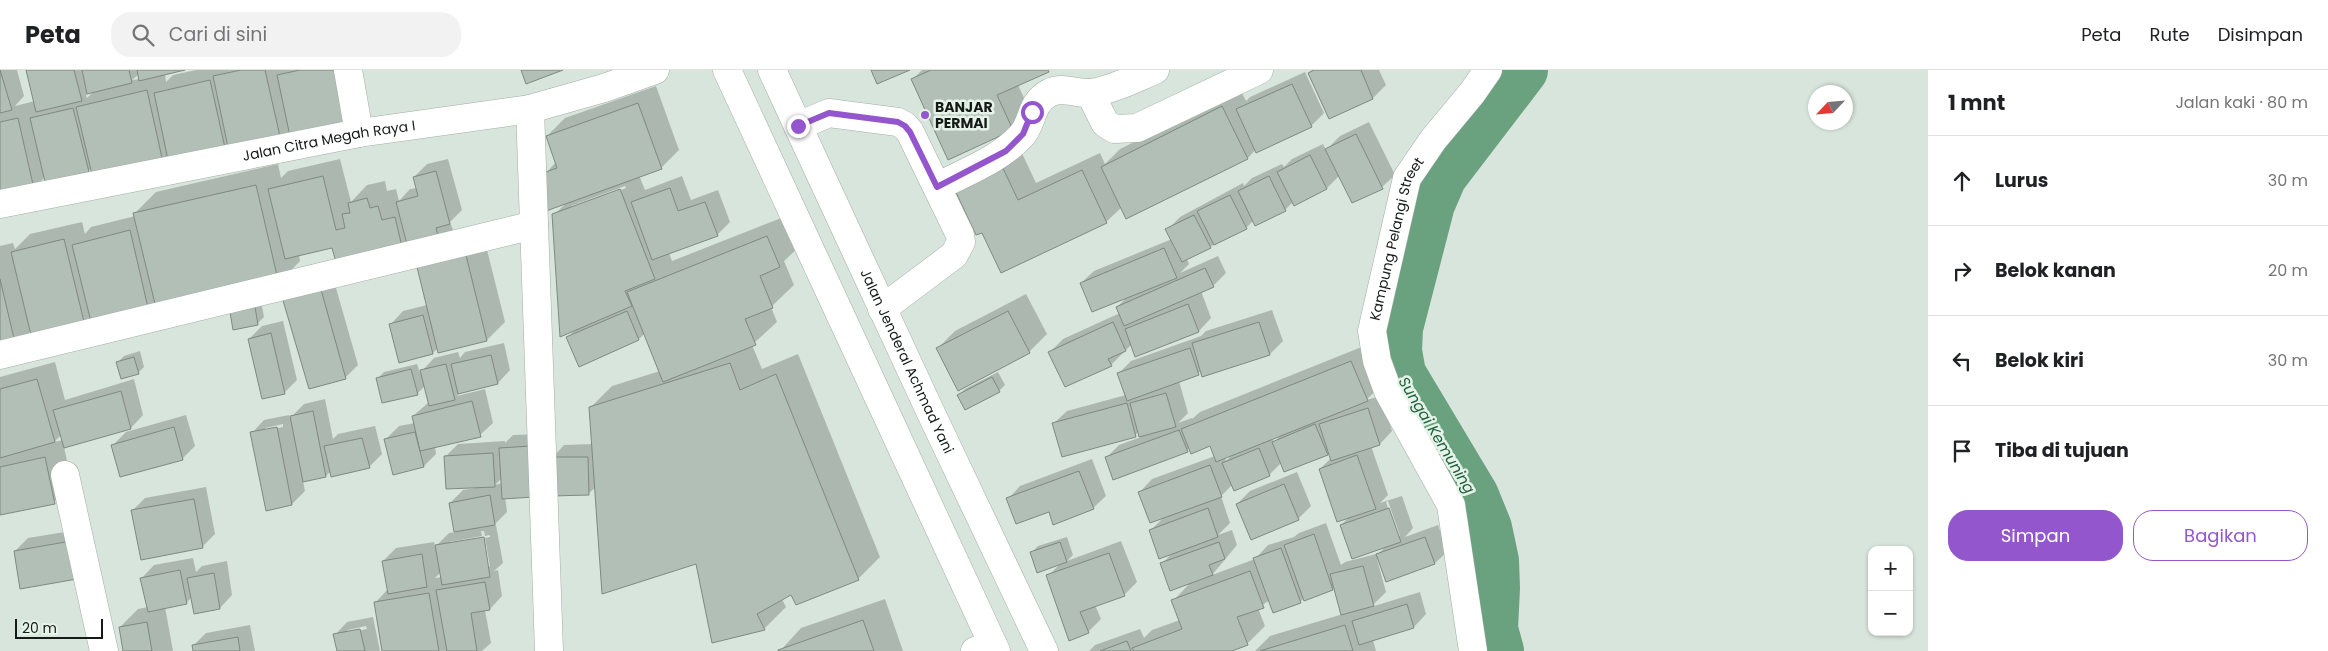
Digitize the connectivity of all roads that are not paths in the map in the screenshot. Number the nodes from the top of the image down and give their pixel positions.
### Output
1 (348, 70) edge
2 (655, 70) edge
3 (727, 70) edge
4 (772, 70) edge
5 (1155, 70) edge
6 (1259, 70) edge
7 (1488, 70) edge
8 (1090, 93) junction
9 (530, 109) junction
10 (798, 126) junction
11 (359, 133) junction
12 (937, 187) junction
13 (0, 204) edge
14 (534, 225) junction
15 (882, 309) junction
16 (0, 355) edge
17 (930, 412) junction
18 (893, 428) junction
19 (65, 474) dead end
20 (988, 649) edge
21 (104, 651) edge
22 (549, 651) edge
23 (1044, 651) edge
24 (1473, 651) edge

1 - 11 main road
2 - 9 main road, Jalan Citra Megah Raya I
3 - 18 main road
4 - 10 main road, Jalan Jenderal Achmad Yani
5 - 8 main road
6 - 8 main road
7 - 24 main road, Kampung Pelangi Street
8 - 12 main road
9 - 11 main road, Jalan Citra Megah Raya I
9 - 14 main road
10 - 12 main road
10 - 15 main road, Jalan Jenderal Achmad Yani
11 - 13 main road, Jalan Citra Megah Raya I
12 - 15 main road
14 - 16 main road
14 - 22 main road
15 - 17 main road, Jalan Jenderal Achmad Yani
17 - 18 main road
17 - 23 main road, Jalan Jenderal Achmad Yani
18 - 20 main road
19 - 21 main road

